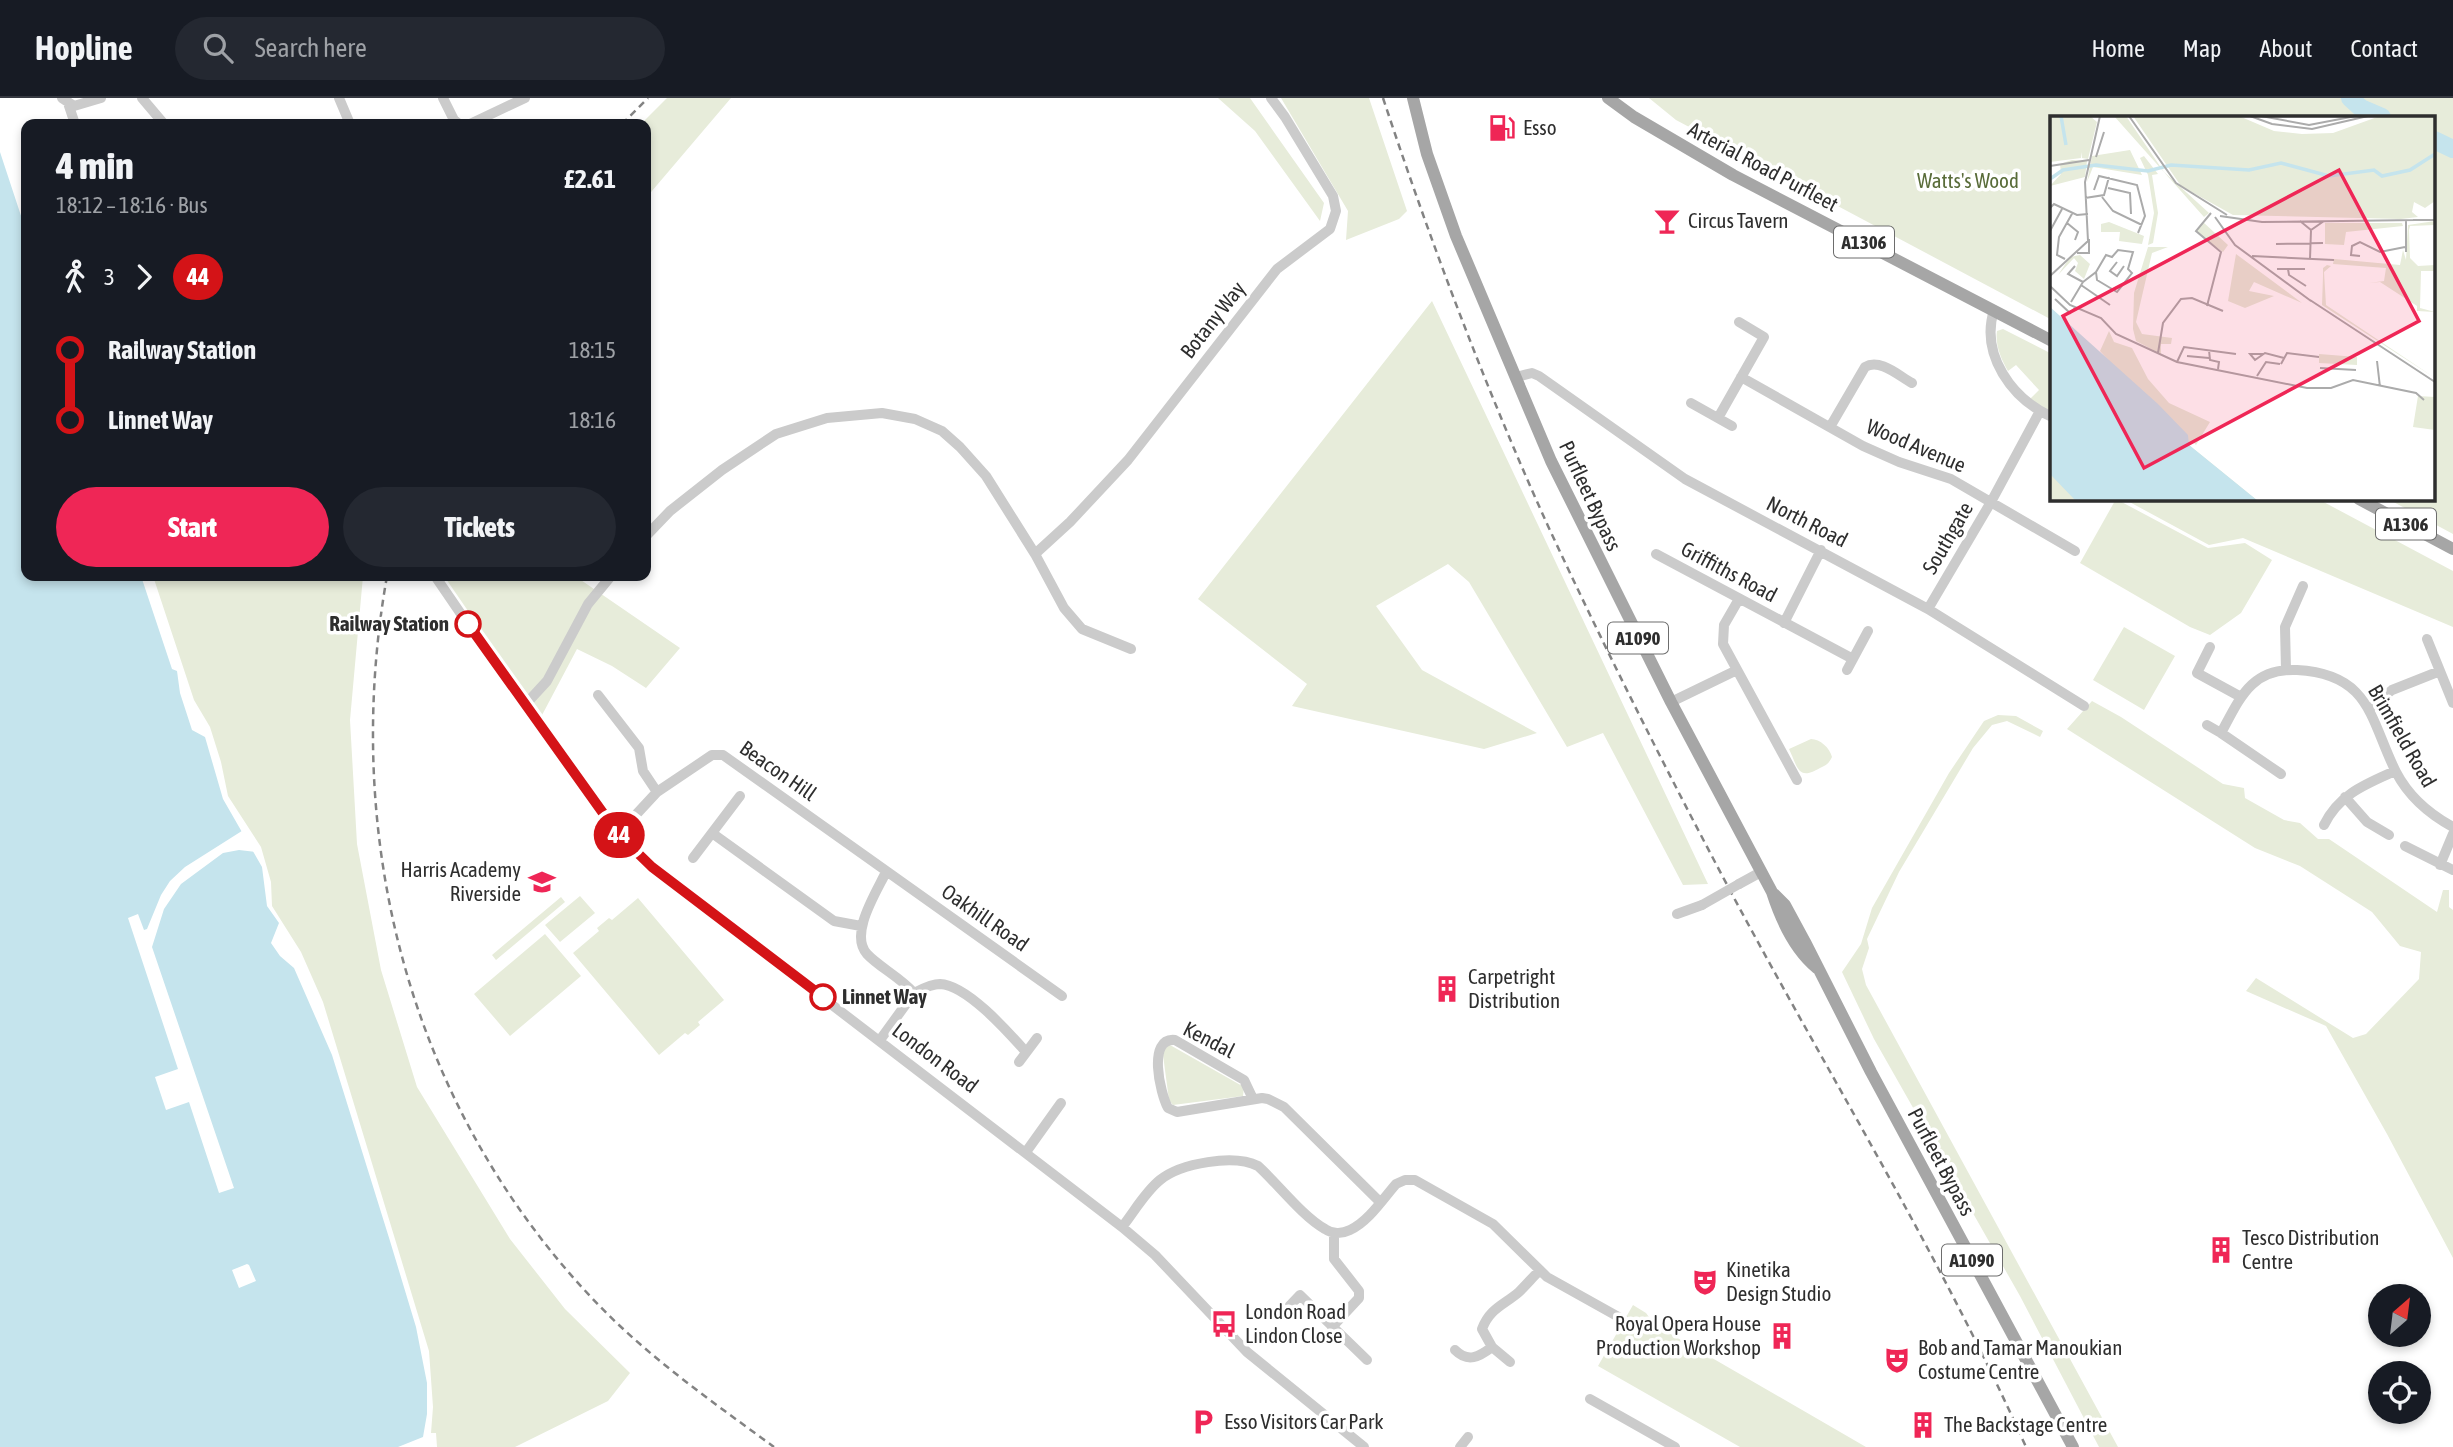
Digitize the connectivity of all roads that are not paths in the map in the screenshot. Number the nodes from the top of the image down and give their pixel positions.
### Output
1 (101, 98) edge
2 (142, 98) edge
3 (339, 98) edge
4 (443, 98) edge
5 (524, 98) edge
6 (1272, 98) edge
7 (1413, 98) edge
8 (1608, 98) edge
9 (65, 100) edge
10 (73, 119) edge
11 (160, 119) edge
12 (348, 119) edge
13 (454, 119) edge
14 (480, 119) edge
15 (1994, 310) junction
16 (1739, 322) dead end
17 (2050, 340) edge
18 (1516, 377) junction
19 (1741, 377) junction
20 (1912, 383) dead end
21 (1691, 403) dead end
22 (2039, 411) junction
23 (2050, 416) edge
24 (1718, 418) junction
25 (1732, 426) dead end
26 (1830, 427) junction
27 (2361, 500) edge
28 (1991, 502) junction
29 (651, 531) edge
30 (2453, 549) edge
31 (1821, 550) junction
32 (2075, 551) dead end
33 (1035, 555) junction
34 (1656, 555) dead end
35 (438, 581) edge
36 (607, 581) edge
37 (2304, 586) dead end
38 (1739, 599) junction
39 (1928, 610) junction
40 (1784, 623) junction
41 (1868, 631) dead end
42 (2427, 639) dead end
43 (2210, 647) dead end
44 (1132, 649) dead end
45 (1853, 659) junction
46 (1737, 670) junction
47 (1847, 670) dead end
48 (2286, 670) junction
49 (2440, 670) junction
50 (598, 695) dead end
51 (2241, 697) junction
52 (1671, 702) junction
53 (2453, 703) edge
54 (524, 706) junction
55 (2084, 706) dead end
56 (2369, 709) junction
57 (2207, 725) dead end
58 (2221, 733) junction
59 (2396, 771) junction
60 (2281, 774) dead end
61 (1797, 780) dead end
62 (657, 793) junction
63 (740, 796) dead end
64 (2345, 797) junction
65 (2324, 825) dead end
66 (2453, 827) edge
67 (712, 833) junction
68 (618, 834) junction
69 (2453, 834) edge
70 (2389, 835) dead end
71 (2405, 846) dead end
72 (693, 859) dead end
73 (2440, 865) junction
74 (2453, 870) edge
75 (886, 872) junction
76 (1761, 872) junction
77 (1676, 914) dead end
78 (861, 926) junction
79 (914, 993) junction
80 (1062, 996) dead end
81 (1037, 1038) dead end
82 (880, 1040) junction
83 (1026, 1052) junction
84 (1019, 1062) dead end
85 (1253, 1099) junction
86 (1061, 1103) dead end
87 (1026, 1152) junction
88 (1380, 1202) junction
89 (1122, 1227) junction
90 (1334, 1233) junction
91 (1540, 1270) junction
92 (1281, 1315) dead end
93 (1624, 1320) dead end
94 (1332, 1326) junction
95 (1492, 1347) junction
96 (1455, 1350) dead end
97 (1367, 1360) dead end
98 (1510, 1362) dead end
99 (1590, 1399) dead end
100 (1468, 1437) dead end
101 (1364, 1447) edge
102 (1460, 1447) edge
103 (1675, 1447) edge
104 (2073, 1447) edge

1 - 9 street
2 - 11 street
3 - 12 street
4 - 13 street
5 - 14 street
6 - 33 street, Botany Way
7 - 18 main road, Purfleet Bypass / A1090
8 - 15 main road, Arterial Road Purfleet / A1306
9 - 10 street
15 - 17 main road, Arterial Road Purfleet / A1306
15 - 22 street
16 - 19 street
18 - 31 street, North Road
18 - 52 main road, Purfleet Bypass / A1090
19 - 24 street
19 - 26 street, Wood Avenue
20 - 26 street
21 - 24 street
22 - 23 street
22 - 28 street, Southgate
24 - 25 street
26 - 28 street, Wood Avenue
27 - 30 main road, A1306
28 - 32 street, Wood Avenue
28 - 39 street, Southgate
29 - 33 street
31 - 39 street, North Road
31 - 40 street, Griffiths Road
33 - 44 street
34 - 38 street, Griffiths Road
35 - 54 street, London Road
36 - 54 street
37 - 48 street
38 - 40 street, Griffiths Road
38 - 46 street
39 - 55 street, North Road
40 - 45 street, Griffiths Road
41 - 45 street
42 - 49 street
43 - 51 street
45 - 47 street
46 - 52 street
46 - 61 street
48 - 51 street, Brimfield Road
48 - 56 street, Brimfield Road
49 - 53 street
49 - 56 street
50 - 62 street
51 - 58 street, Brimfield Road
52 - 76 main road, Purfleet Bypass / A1090
54 - 68 street, London Road
56 - 59 street, Brimfield Road
57 - 58 street
58 - 60 street
59 - 64 street
59 - 66 street, Brimfield Road
62 - 68 street, Beacon Hill
62 - 75 street, Beacon Hill
63 - 67 street
64 - 65 street
64 - 70 street
67 - 72 street
67 - 78 street
68 - 82 street, London Road
69 - 73 street
71 - 73 street
73 - 74 street
75 - 78 street
75 - 80 street, Oakhill Road
76 - 77 street, bridge
76 - 104 main road, Purfleet Bypass / A1090
78 - 79 street
79 - 82 street
79 - 83 street
81 - 83 street
82 - 87 street, London Road
83 - 84 street
85 - 85 street, Kendal
85 - 88 street, Kendal
86 - 87 street
87 - 89 street, London Road
88 - 90 street
88 - 91 street
89 - 90 street
89 - 101 street, London Road
90 - 94 street
91 - 93 street
91 - 95 street
92 - 94 street
94 - 97 street
95 - 96 street
95 - 98 street
99 - 103 street
100 - 102 street

